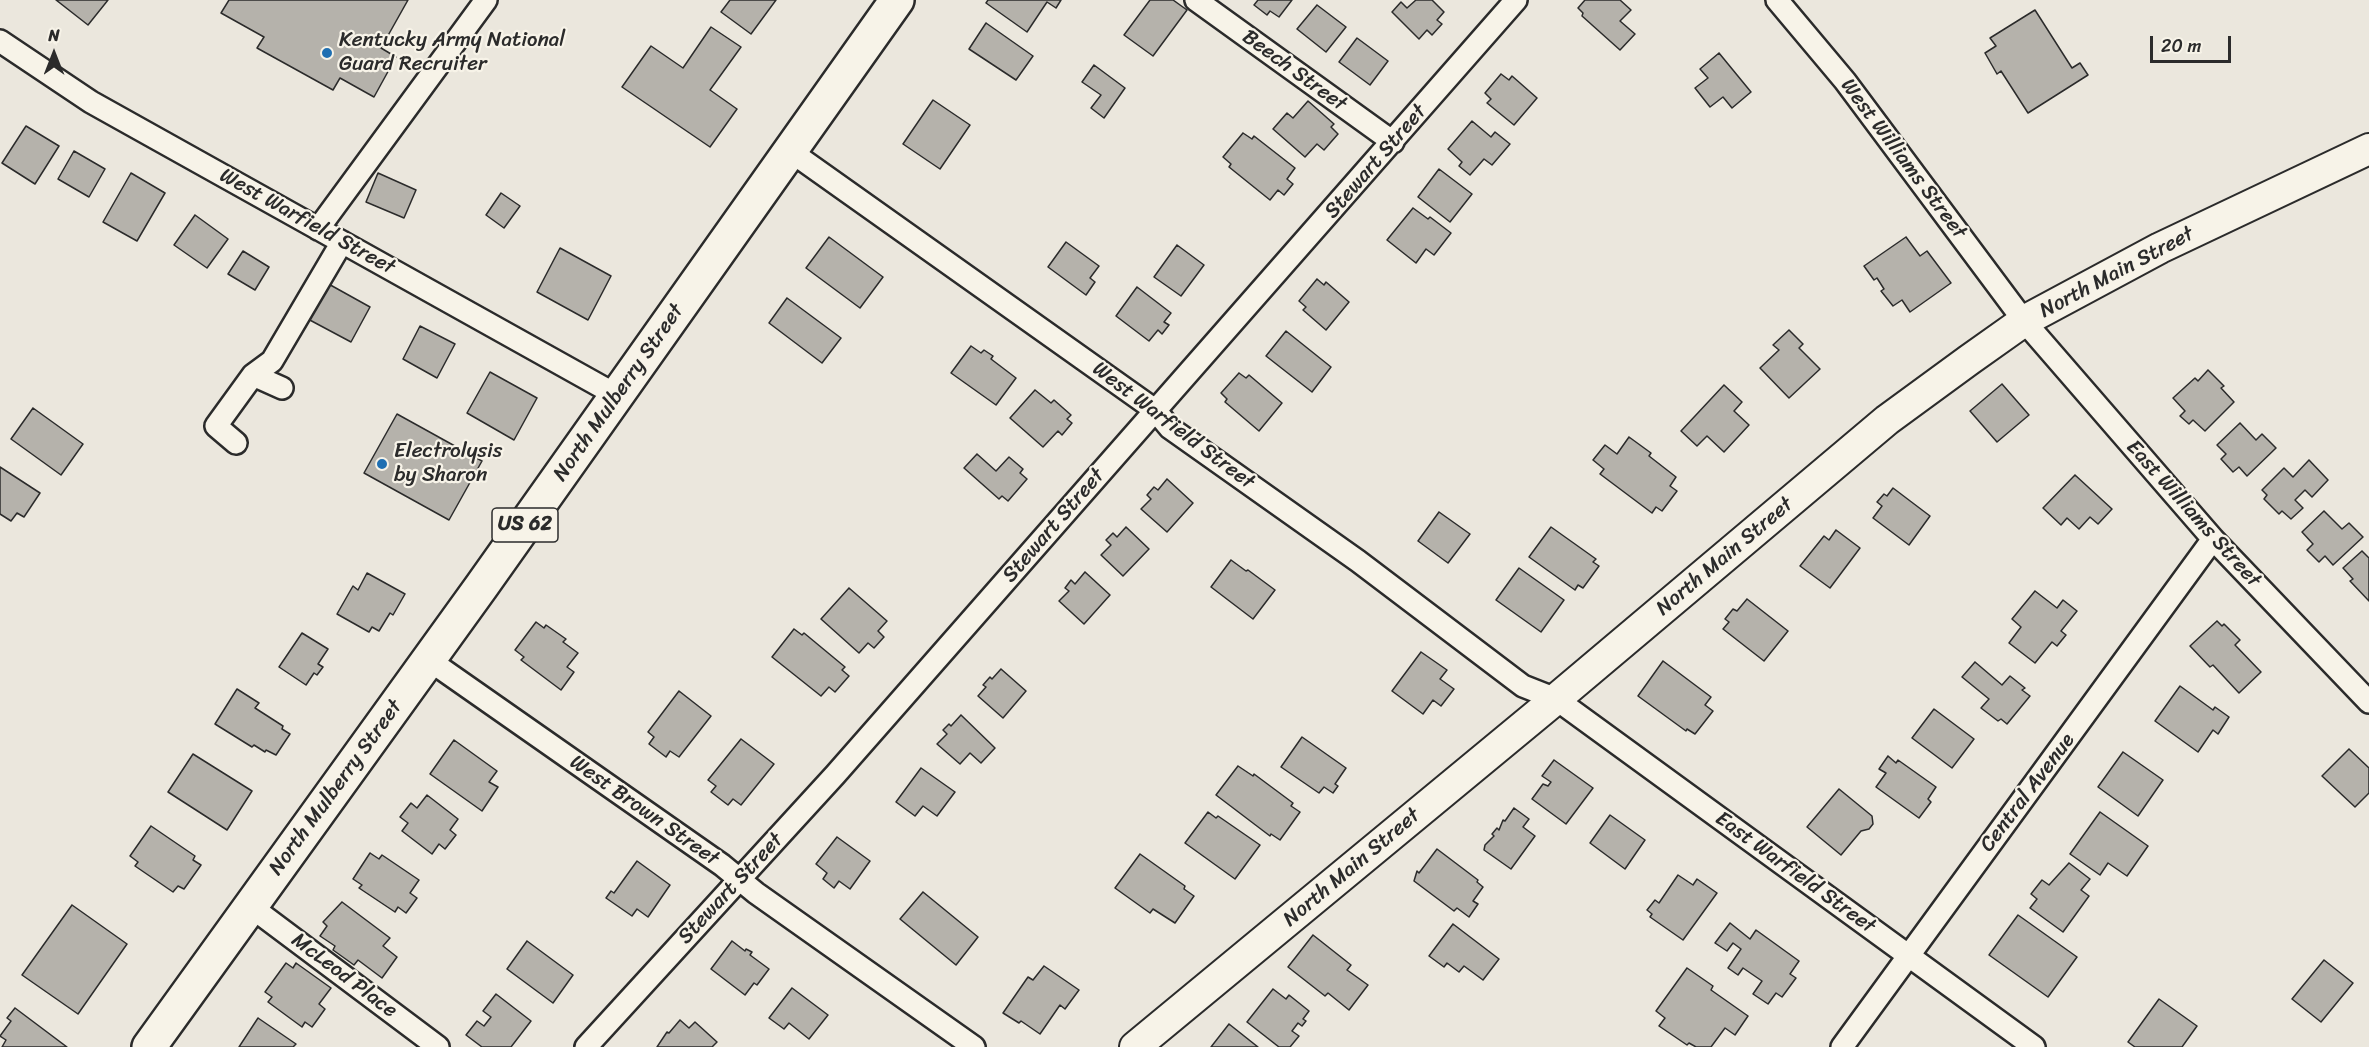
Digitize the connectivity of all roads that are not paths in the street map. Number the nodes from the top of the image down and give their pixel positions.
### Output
1 (486, 0) edge
2 (897, 0) edge
3 (1196, 0) edge
4 (1516, 0) edge
5 (1777, 0) edge
6 (0, 41) edge
7 (1393, 142) junction
8 (2369, 149) edge
9 (790, 151) junction
10 (318, 229) junction
11 (342, 242) junction
12 (2024, 321) junction
13 (253, 375) junction
14 (282, 388) dead end
15 (618, 396) junction
16 (1155, 410) junction
17 (236, 443) dead end
18 (2212, 539) junction
19 (429, 660) junction
20 (1556, 699) junction
21 (2369, 702) edge
22 (739, 879) junction
23 (250, 906) junction
24 (1908, 956) junction
25 (149, 1047) edge
26 (438, 1047) edge
27 (586, 1047) edge
28 (974, 1047) edge
29 (1136, 1047) edge
30 (1842, 1047) edge
31 (2034, 1047) edge

1 - 10 street
2 - 9 main road, North Mulberry Street / US 62
3 - 7 street, Beech Street
4 - 7 street, Stewart Street
5 - 12 street, West Williams Street
6 - 10 street, West Warfield Street
7 - 16 street, Stewart Street
8 - 12 street, North Main Street
9 - 15 main road, North Mulberry Street / US 62
9 - 16 street, West Warfield Street
10 - 11 street, West Warfield Street
11 - 13 street
11 - 15 street, West Warfield Street
12 - 18 street, East Williams Street
12 - 20 street, North Main Street
13 - 14 street
13 - 17 street
15 - 19 main road, North Mulberry Street / US 62
16 - 20 street, West Warfield Street
16 - 22 street, Stewart Street
18 - 21 street, East Williams Street
18 - 24 street, Central Avenue
19 - 22 street, West Brown Street
19 - 23 main road, North Mulberry Street / US 62
20 - 24 street, East Warfield Street
20 - 29 street, North Main Street
22 - 27 street, Stewart Street
22 - 28 street, West Brown Street
23 - 25 main road, North Mulberry Street / US 62
23 - 26 street, McLeod Place
24 - 30 street, Central Avenue
24 - 31 street, East Warfield Street

